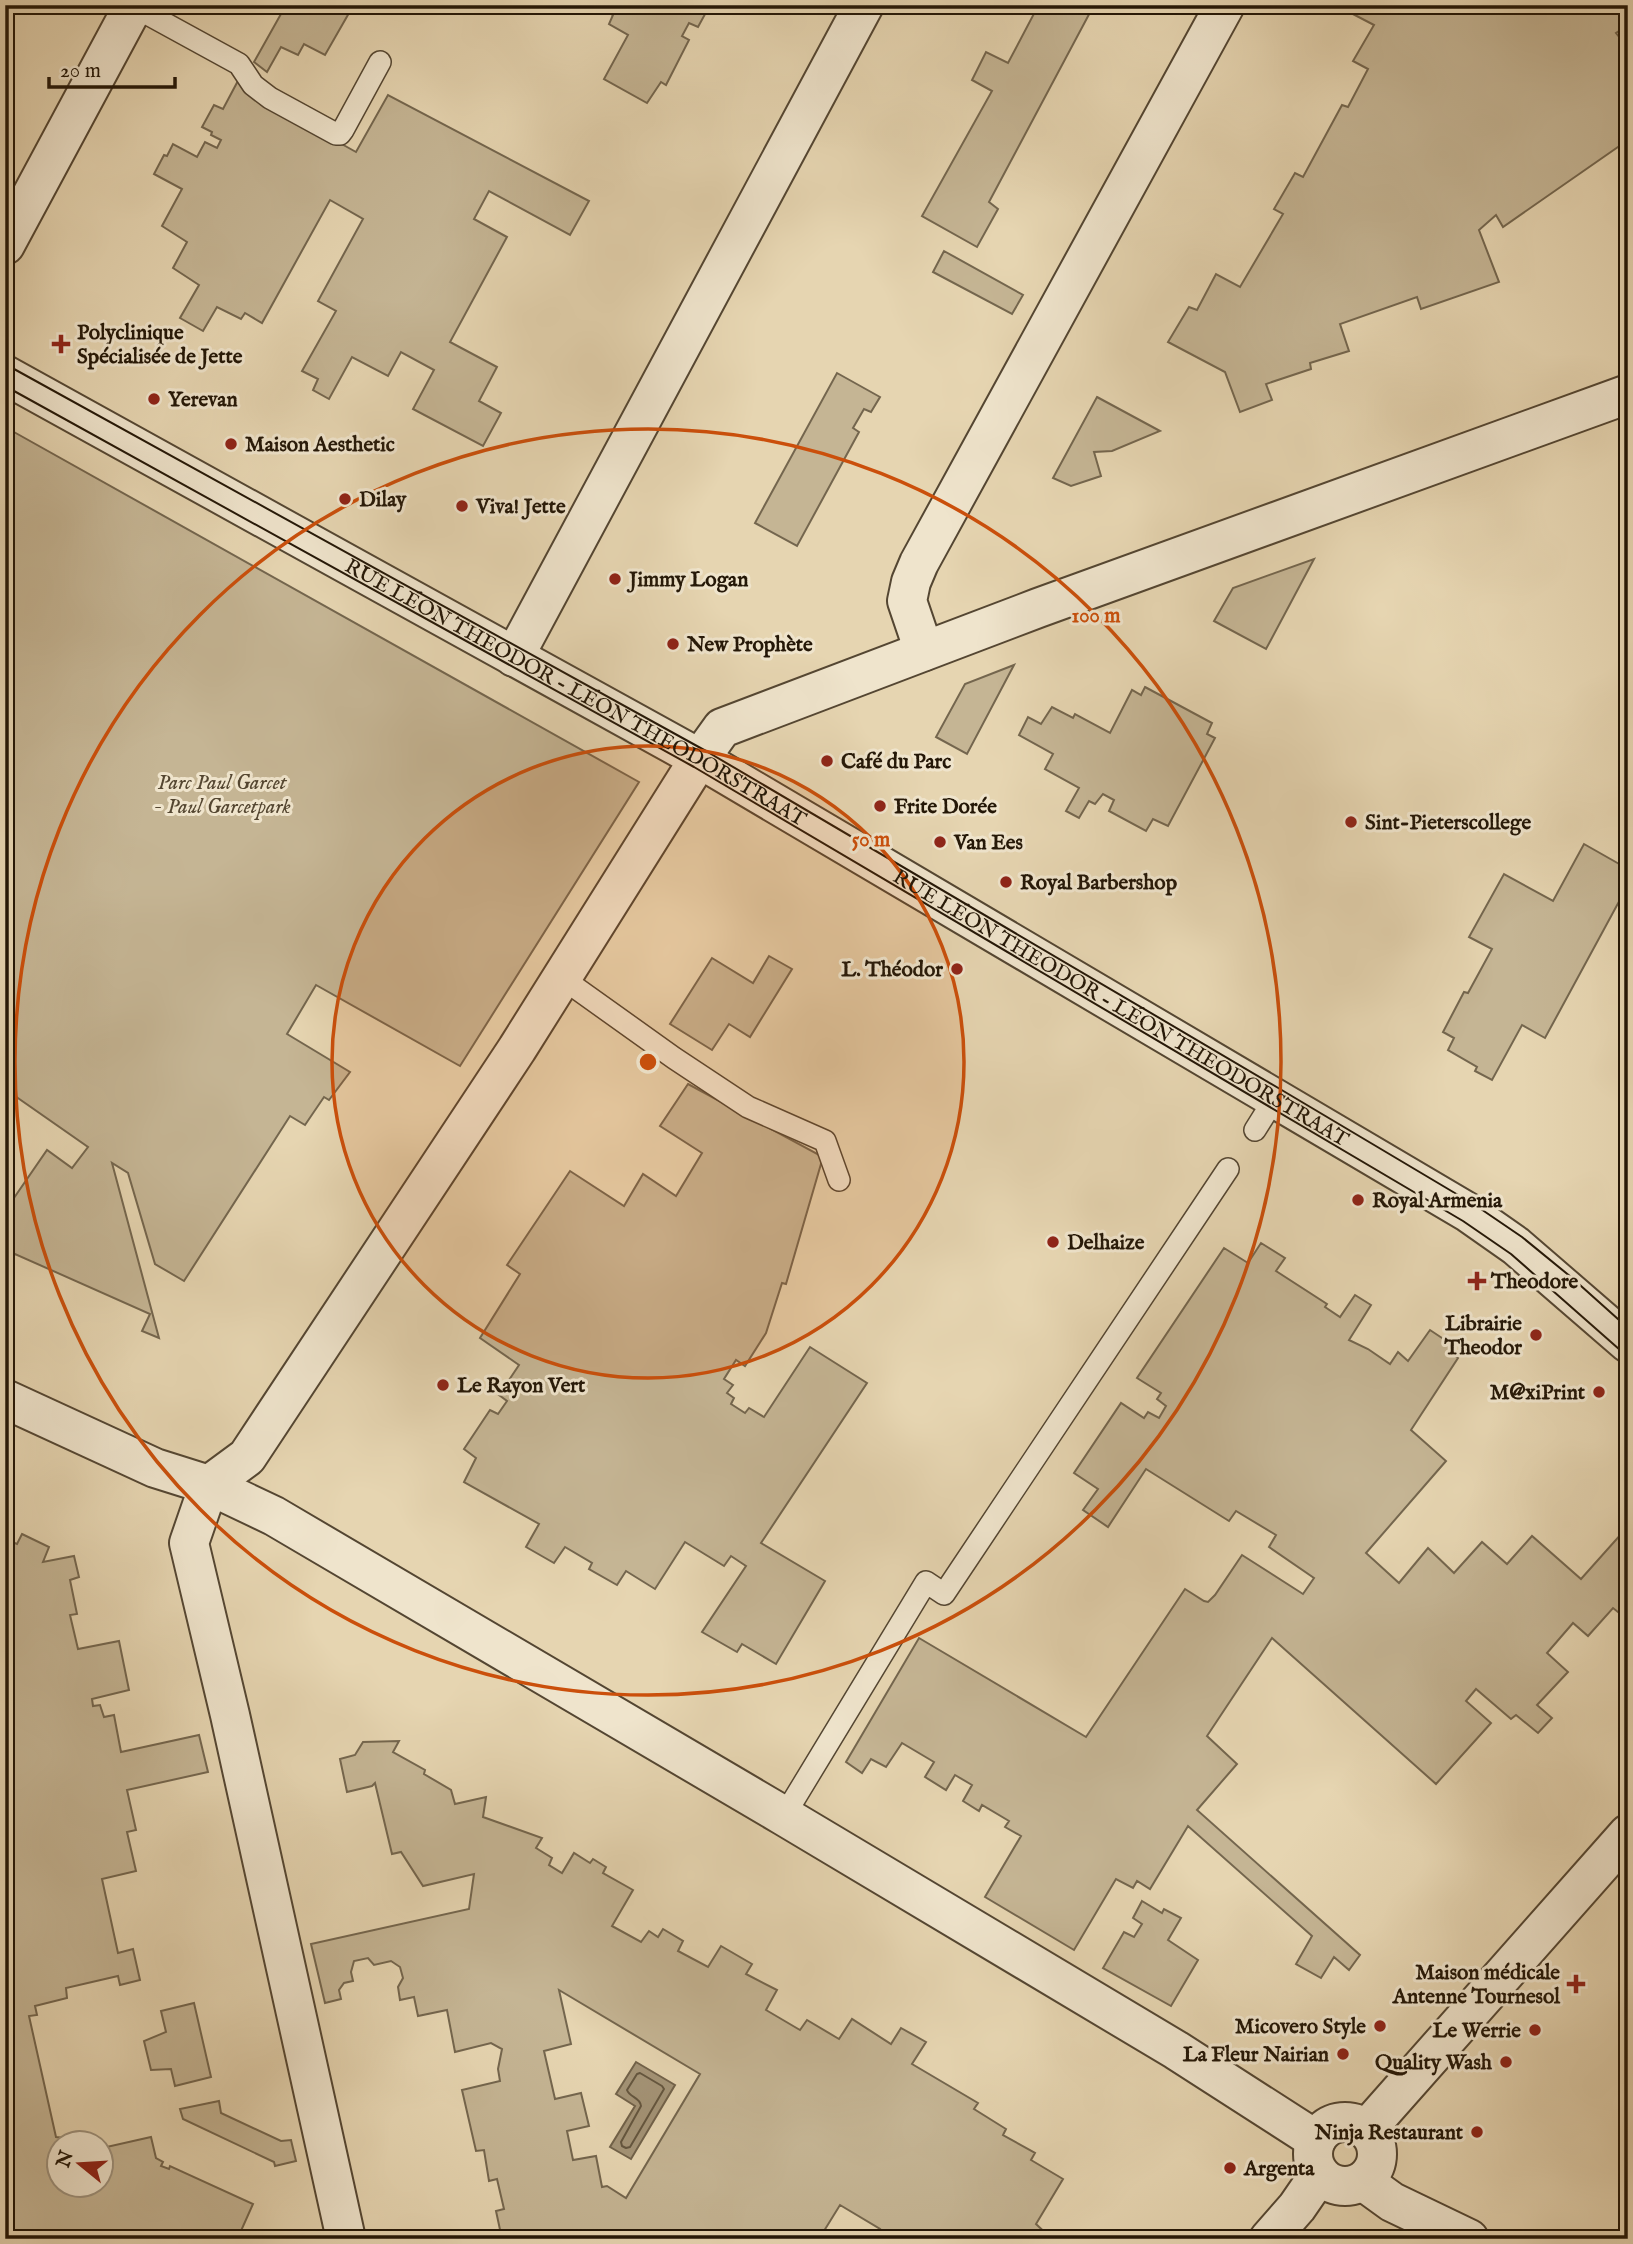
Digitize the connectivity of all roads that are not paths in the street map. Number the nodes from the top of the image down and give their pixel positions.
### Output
1 (864, 5) edge
2 (1225, 5) edge
3 (133, 6) edge
4 (380, 62) dead end
5 (5, 245) edge
6 (5, 375) edge
7 (1628, 394) edge
8 (924, 652) junction
9 (514, 657) junction
10 (700, 759) junction
11 (562, 978) junction
12 (1275, 1098) junction
13 (1255, 1130) dead end
14 (1228, 1169) dead end
15 (839, 1180) dead end
16 (1628, 1343) edge
17 (5, 1399) edge
18 (208, 1485) junction
19 (785, 1816) junction
20 (1628, 1834) edge
21 (1367, 2130) junction
22 (1318, 2157) junction
23 (1363, 2181) junction
24 (1406, 2226) edge
25 (346, 2239) edge
26 (1269, 2239) edge
27 (1469, 2239) edge

1 - 9 street
2 - 8 street
3 - 4 lane
3 - 5 street
6 - 9 street, RUE LÉON THEODOR - LÉON THEODORSTRAAT
7 - 8 street
8 - 10 street
9 - 10 street, RUE LÉON THEODOR - LÉON THEODORSTRAAT
10 - 11 street
10 - 12 street, RUE LÉON THEODOR - LÉON THEODORSTRAAT
11 - 15 lane
11 - 18 street
12 - 13 lane
12 - 16 street, RUE LÉON THEODOR - LÉON THEODORSTRAAT
14 - 19 lane
17 - 18 street
18 - 19 street
18 - 25 street
19 - 22 street
20 - 21 street
21 - 22 street
21 - 23 street
22 - 23 street
22 - 26 street
23 - 24 street
24 - 27 street

